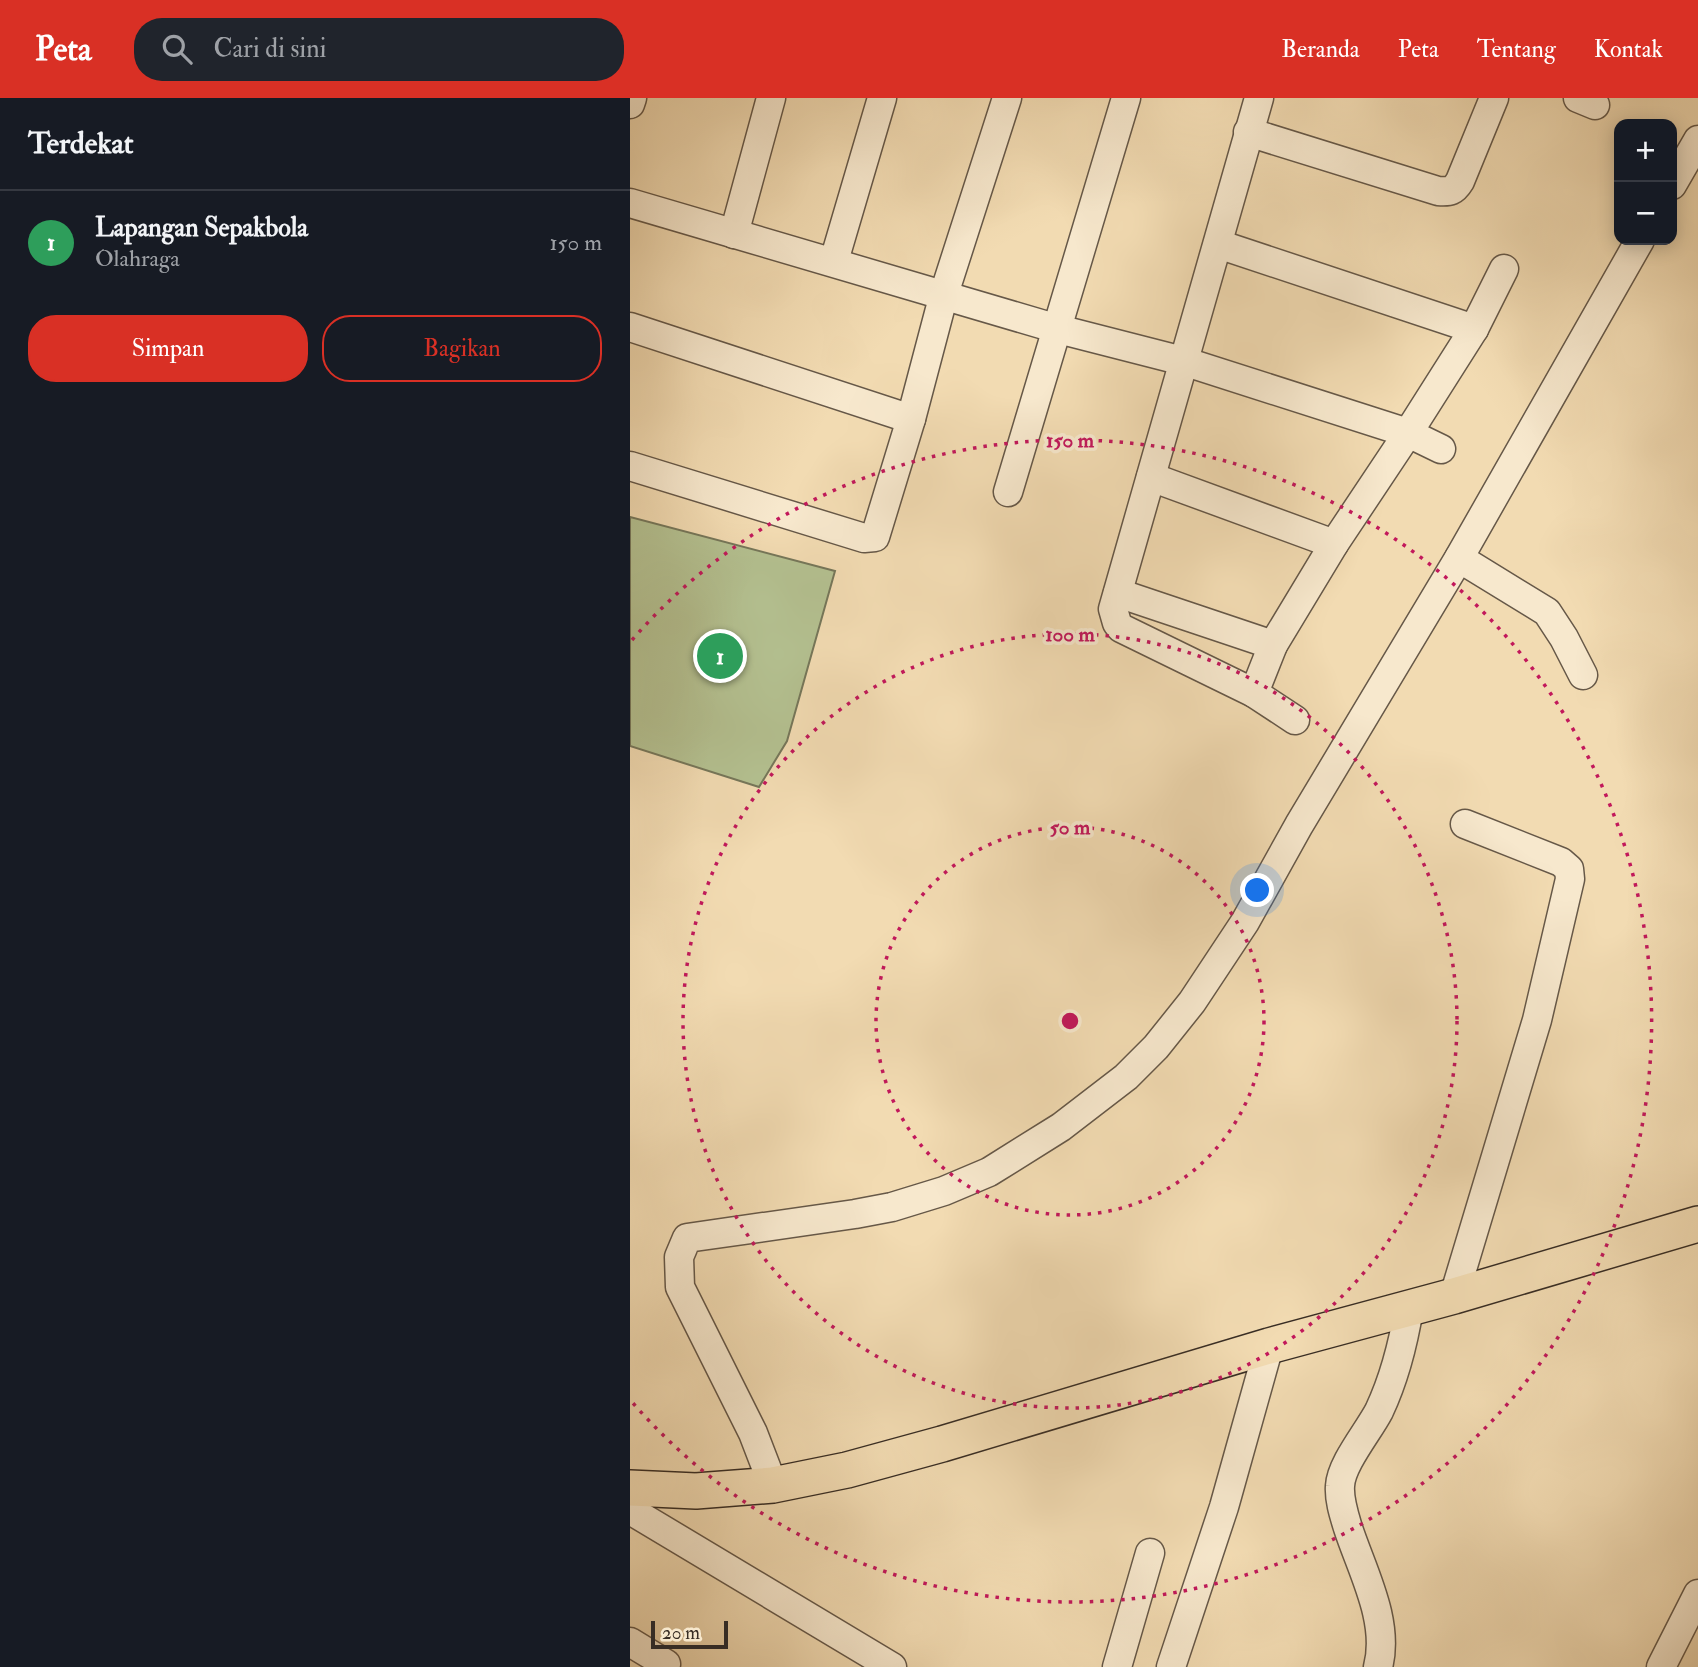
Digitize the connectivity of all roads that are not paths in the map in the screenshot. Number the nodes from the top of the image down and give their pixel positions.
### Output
1 (632, 98) edge
2 (771, 98) edge
3 (882, 98) edge
4 (1007, 98) edge
5 (1126, 98) edge
6 (1259, 98) edge
7 (1494, 98) edge
8 (630, 104) edge
9 (1248, 132) junction
10 (1698, 140) edge
11 (1674, 182) edge
12 (630, 203) edge
13 (734, 233) junction
14 (1218, 244) junction
15 (1637, 245) edge
16 (834, 261) junction
17 (1504, 270) dead end
18 (944, 294) junction
19 (630, 327) edge
20 (1058, 329) junction
21 (1474, 329) junction
22 (1183, 361) junction
23 (911, 419) junction
24 (1408, 433) junction
25 (1441, 449) dead end
26 (630, 466) edge
27 (1151, 477) junction
28 (1008, 492) dead end
29 (1334, 544) junction
30 (1459, 558) junction
31 (1118, 593) junction
32 (1273, 645) junction
33 (1583, 675) dead end
34 (1254, 693) junction
35 (1295, 720) dead end
36 (1465, 824) dead end
37 (1698, 1224) edge
38 (1454, 1296) junction
39 (1409, 1308) junction
40 (1269, 1346) junction
41 (774, 1485) junction
42 (630, 1488) edge
43 (630, 1510) edge
44 (1150, 1553) dead end
45 (1698, 1594) edge
46 (630, 1642) edge
47 (666, 1664) dead end
48 (892, 1667) edge
49 (1117, 1667) edge
50 (1171, 1667) edge
51 (1378, 1667) edge
52 (1661, 1667) edge

1 - 8 street
2 - 13 street
3 - 16 street
4 - 18 street
5 - 20 street
6 - 9 street
7 - 9 street
9 - 14 street
10 - 11 street
12 - 13 street
13 - 16 street
14 - 21 street
14 - 22 street
15 - 30 street
16 - 18 street
17 - 21 street
18 - 20 street
18 - 23 street
19 - 23 street
20 - 22 street
20 - 28 street
21 - 24 street
22 - 24 street
22 - 27 street
23 - 26 street
24 - 25 street
24 - 29 street
27 - 29 street
27 - 31 street
29 - 32 street
30 - 33 street
30 - 41 street
31 - 32 street
31 - 34 street
32 - 34 street
34 - 35 street
36 - 38 street
37 - 38 main road
38 - 39 main road
39 - 40 main road
39 - 51 street
40 - 41 main road
40 - 50 street
41 - 42 main road
43 - 48 street
44 - 49 street
45 - 52 street
46 - 47 street

